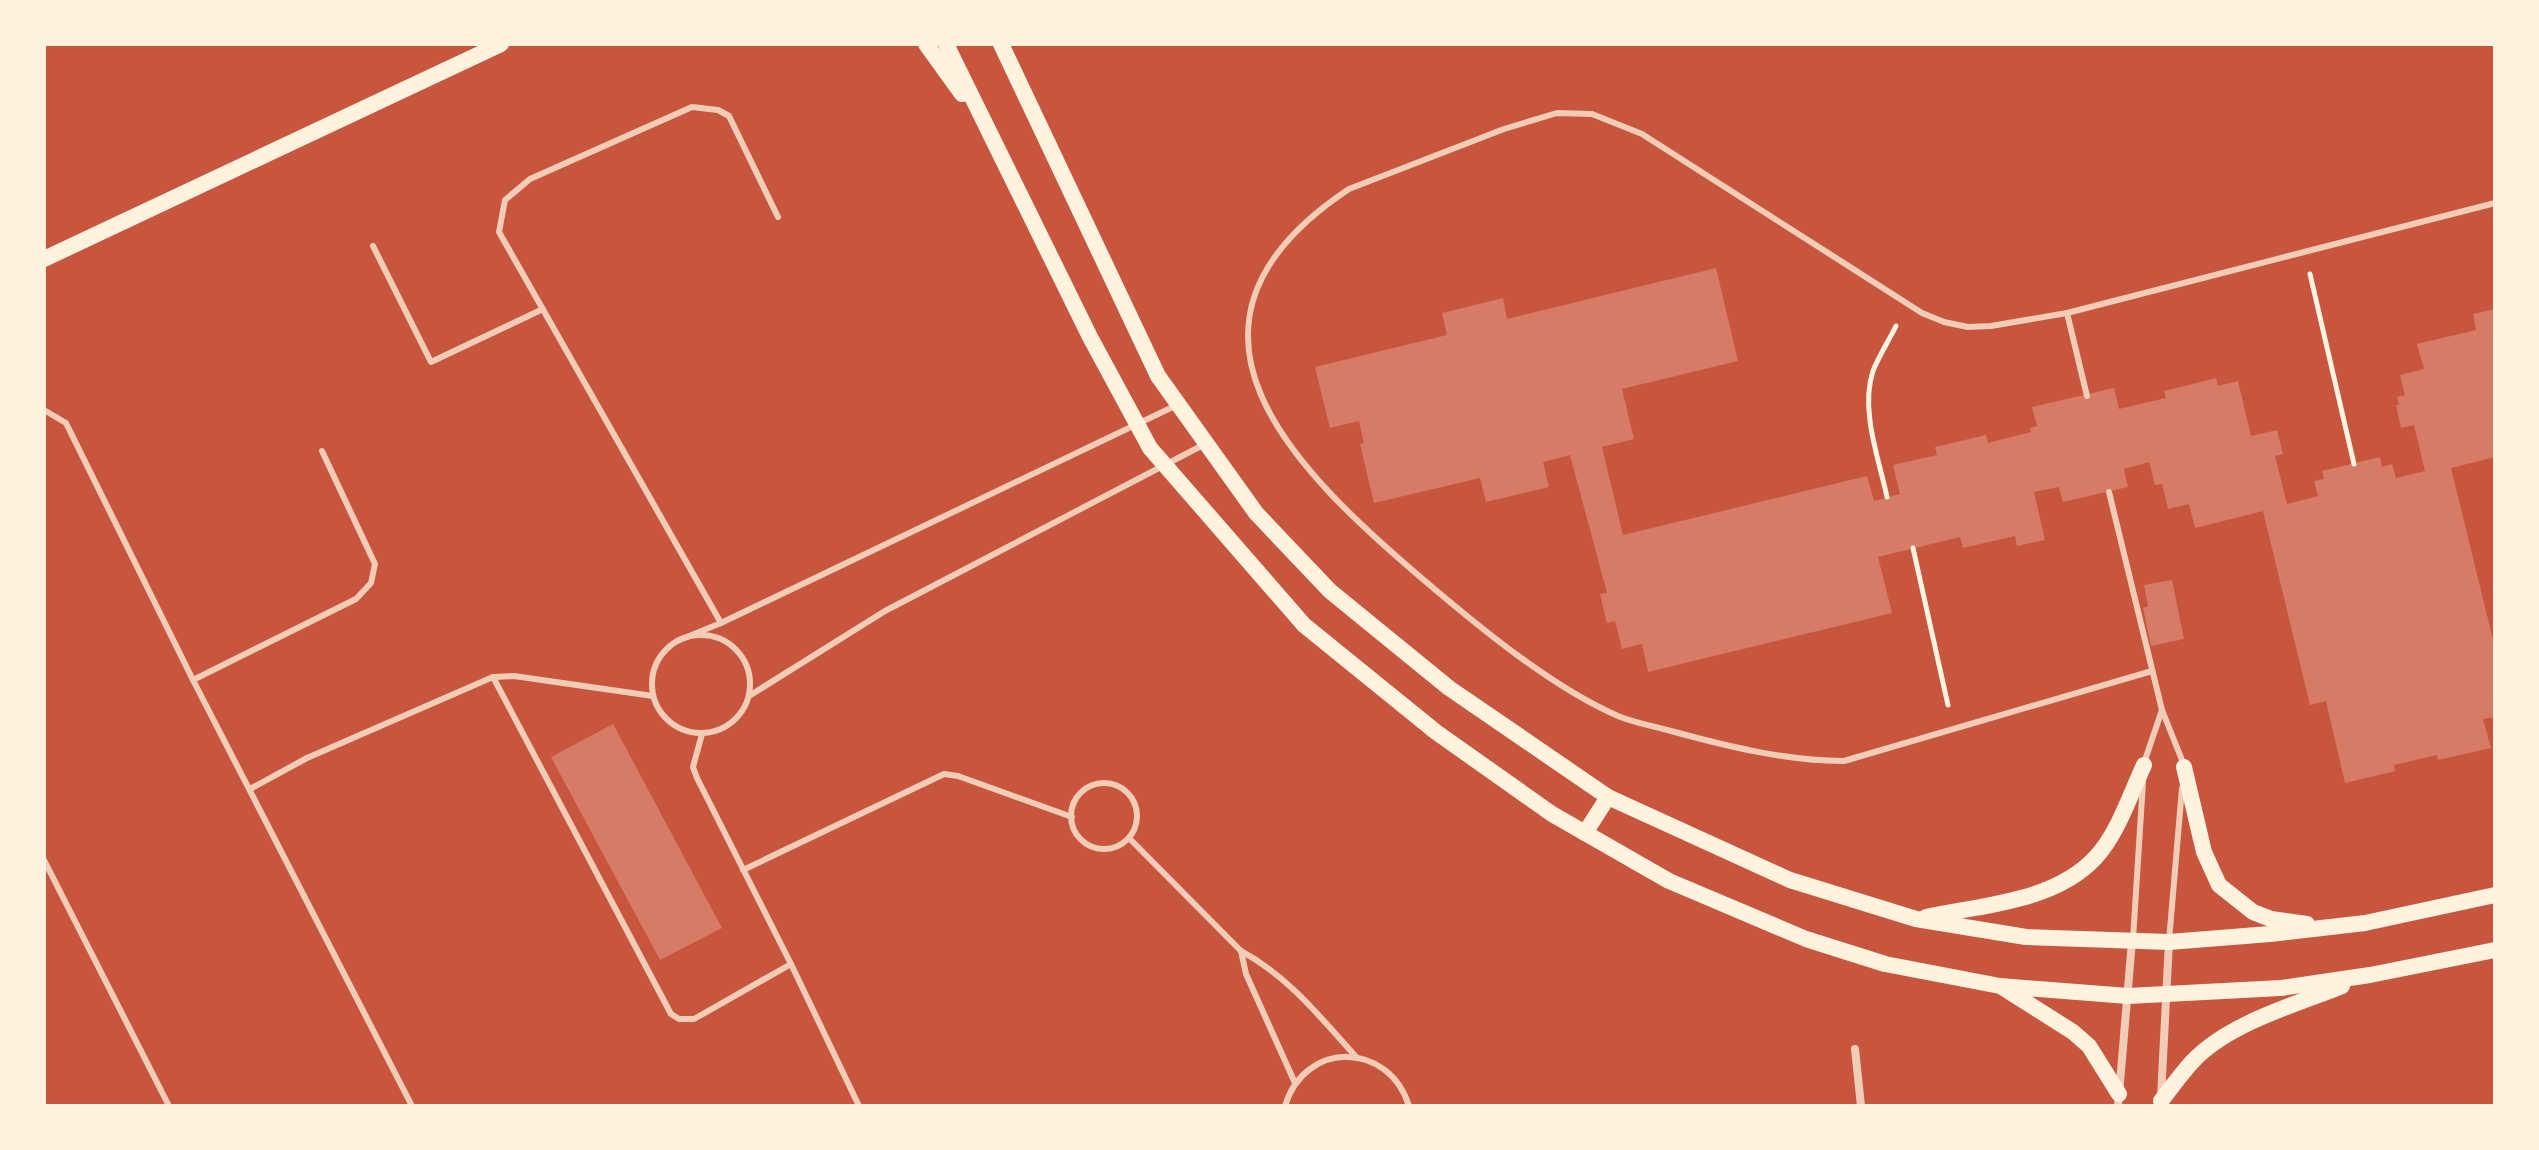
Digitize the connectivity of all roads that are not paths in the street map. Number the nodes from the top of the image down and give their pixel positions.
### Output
1 (501, 44) edge
2 (926, 44) edge
3 (946, 44) edge
4 (1001, 44) edge
5 (992, 139) junction
6 (2495, 203) edge
7 (778, 217) dead end
8 (373, 246) dead end
9 (44, 259) edge
10 (543, 309) junction
11 (2067, 313) junction
12 (2087, 396) dead end
13 (1177, 405) junction
14 (44, 410) edge
15 (1138, 425) junction
16 (1205, 444) junction
17 (322, 451) dead end
18 (1166, 466) junction
19 (2109, 492) dead end
20 (721, 623) junction
21 (677, 641) junction
22 (2152, 671) junction
23 (493, 677) junction
24 (193, 680) junction
25 (653, 696) junction
26 (749, 696) junction
27 (2162, 710) junction
28 (702, 734) junction
29 (2144, 765) junction
30 (2184, 767) junction
31 (250, 789) junction
32 (1608, 797) junction
33 (1072, 817) junction
34 (1585, 833) junction
35 (1129, 838) junction
36 (44, 860) edge
37 (743, 870) junction
38 (2495, 895) edge
39 (1916, 919) junction
40 (2330, 927) junction
41 (2132, 941) junction
42 (2169, 942) junction
43 (2495, 950) edge
44 (1241, 951) junction
45 (791, 964) junction
46 (2370, 975) junction
47 (2000, 986) junction
48 (2128, 996) junction
49 (2166, 996) junction
50 (1855, 1049) dead end
51 (1357, 1058) junction
52 (1295, 1083) junction
53 (2118, 1100) edge
54 (2162, 1104) edge
55 (169, 1106) edge
56 (412, 1106) edge
57 (859, 1106) edge
58 (1285, 1106) edge
59 (1409, 1106) edge
60 (1861, 1106) edge

1 - 9 main road
2 - 5 main road
3 - 5 main road
4 - 13 main road
5 - 15 main road
6 - 11 lane
7 - 10 lane
8 - 10 lane
10 - 20 lane
11 - 12 lane
11 - 22 lane
13 - 15 lane
13 - 16 main road
14 - 24 lane
15 - 18 main road
15 - 20 lane
16 - 18 lane
16 - 32 main road
17 - 24 lane
18 - 26 lane
18 - 34 main road
19 - 22 lane
20 - 21 lane
21 - 25 lane
21 - 26 lane
22 - 27 lane
23 - 25 lane
23 - 31 lane
23 - 45 lane
24 - 31 lane
25 - 28 lane
26 - 28 lane
27 - 29 lane
27 - 30 lane
28 - 37 lane
29 - 39 main road
29 - 41 lane
30 - 40 main road
30 - 42 lane
31 - 56 lane
32 - 34 main road
32 - 39 main road
33 - 35 lane
33 - 35 lane
33 - 37 lane
34 - 47 main road
35 - 44 lane
36 - 55 lane
37 - 45 lane
38 - 40 main road
39 - 41 main road
40 - 42 main road
41 - 42 main road
41 - 48 street
42 - 49 street
43 - 46 main road
44 - 51 lane
44 - 52 lane
45 - 57 lane
46 - 49 main road
46 - 54 main road
47 - 48 main road
47 - 53 main road
48 - 49 main road
48 - 53 street
49 - 54 street
50 - 60 street
51 - 52 lane
51 - 59 lane
52 - 58 lane

